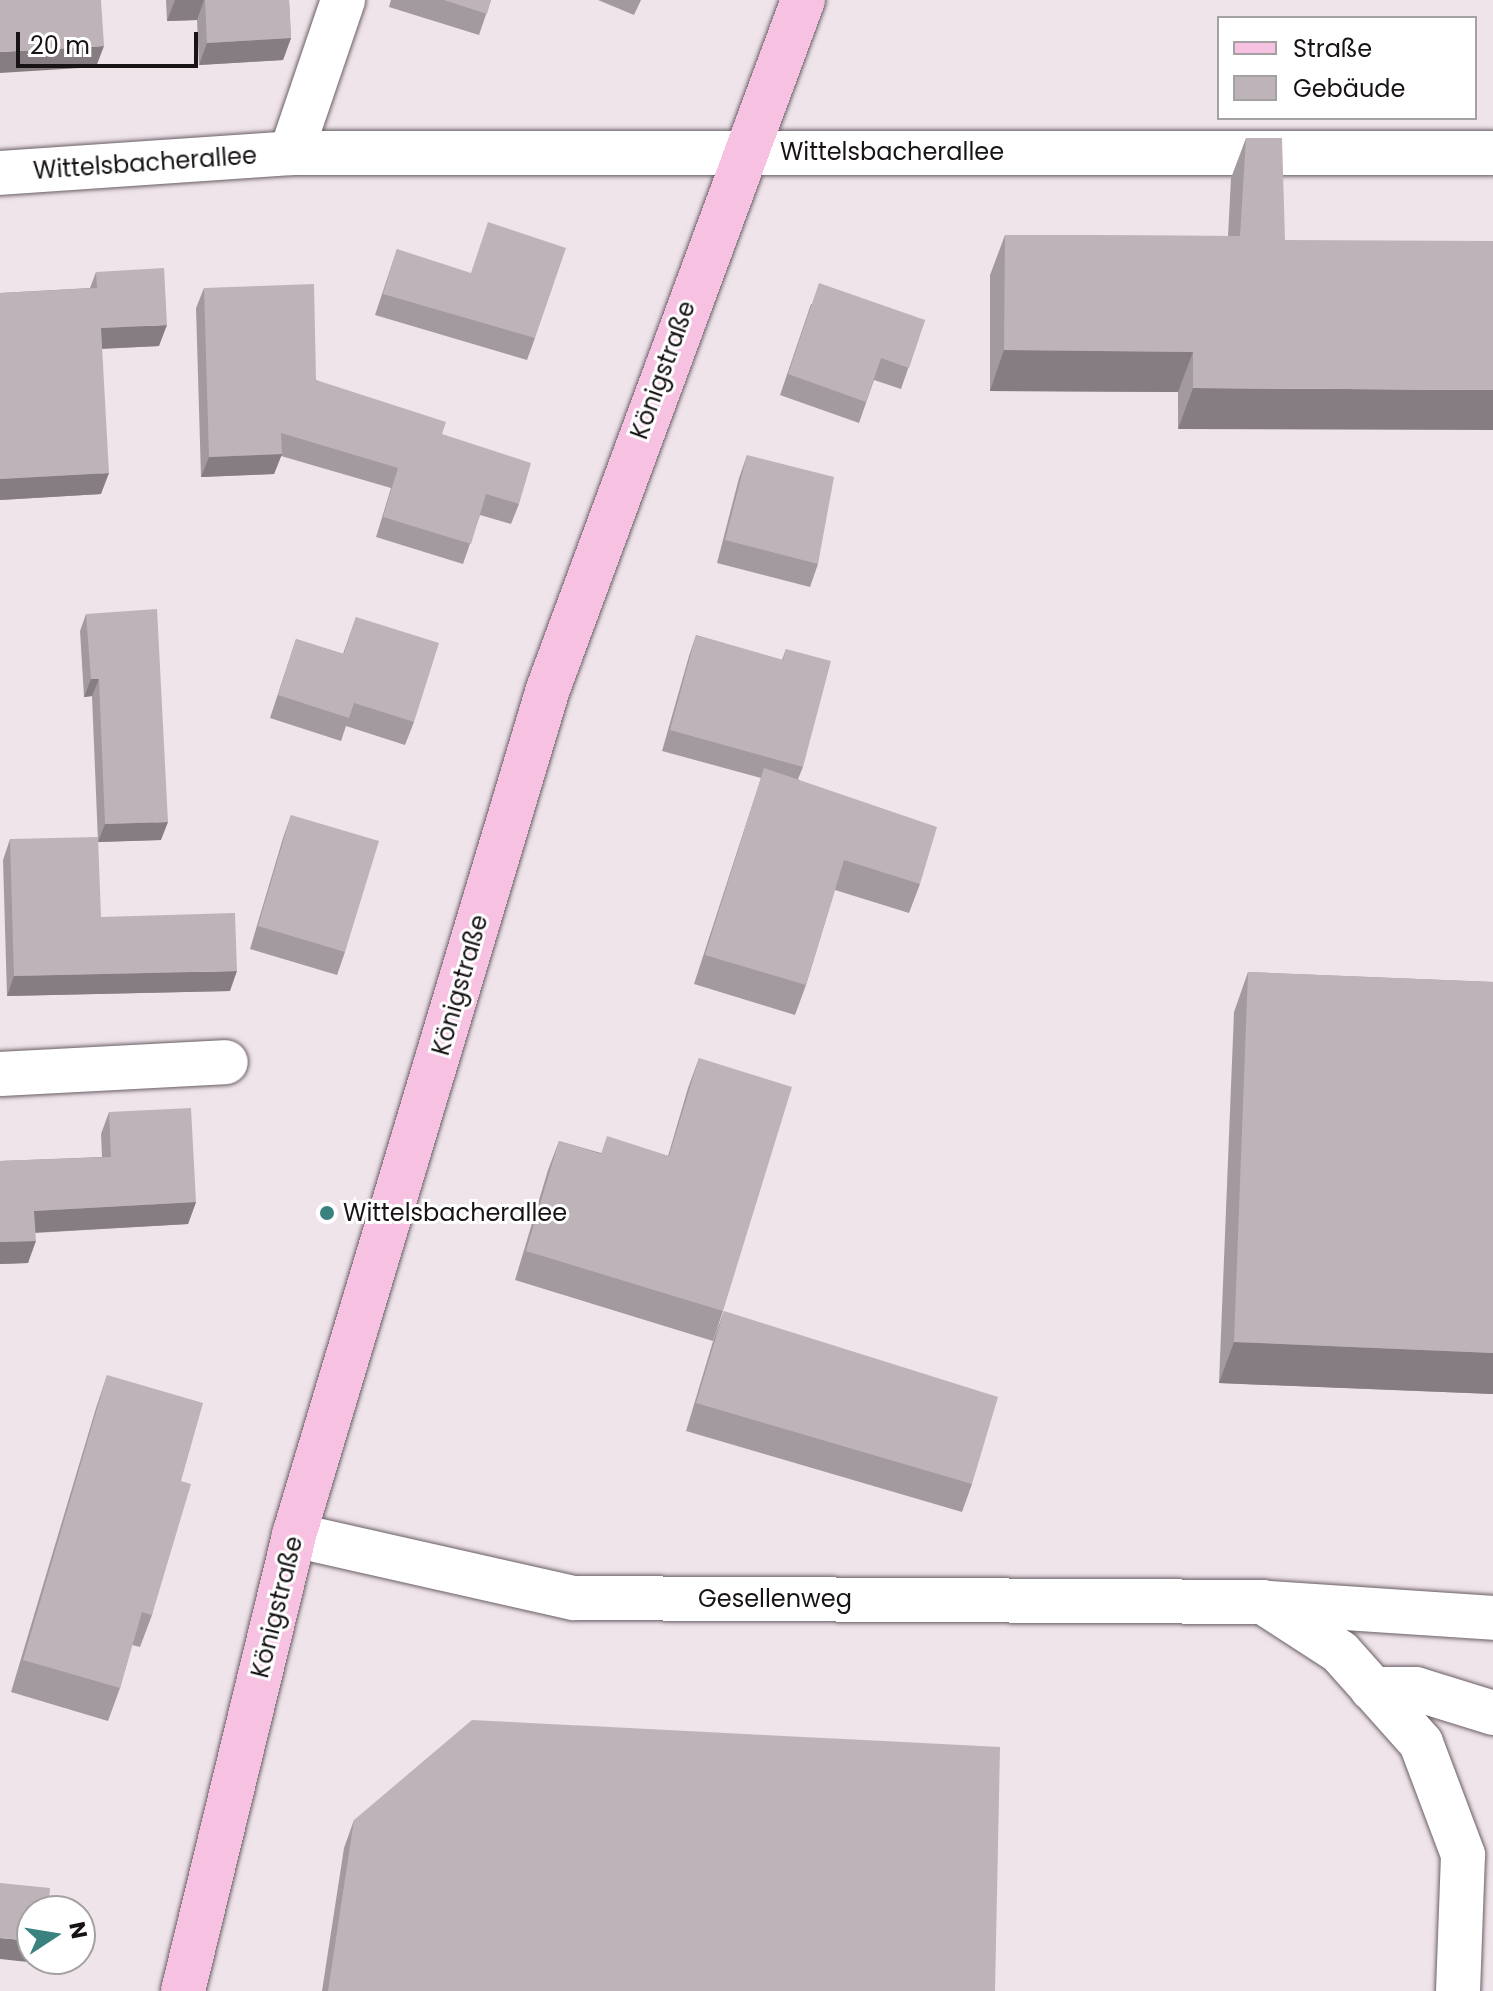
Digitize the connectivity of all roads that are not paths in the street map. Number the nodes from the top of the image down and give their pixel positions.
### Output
1 (343, 0) edge
2 (803, 0) edge
3 (743, 151) junction
4 (291, 153) junction
5 (1493, 153) edge
6 (0, 173) edge
7 (226, 1062) dead end
8 (0, 1074) edge
9 (294, 1535) junction
10 (1263, 1602) junction
11 (1493, 1618) edge
12 (1372, 1689) junction
13 (1493, 1713) edge
14 (183, 1991) edge
15 (1458, 1991) edge

1 - 4 street, Wittelsbacherallee
2 - 3 main road, Königstraße
3 - 4 street, Wittelsbacherallee
3 - 5 street, Wittelsbacherallee
3 - 9 main road, Königstraße
4 - 6 street, Wittelsbacherallee
7 - 8 street
9 - 10 street, Gesellenweg
9 - 14 main road, Königstraße
10 - 11 street, Gesellenweg
10 - 12 street
12 - 13 street
12 - 15 street

